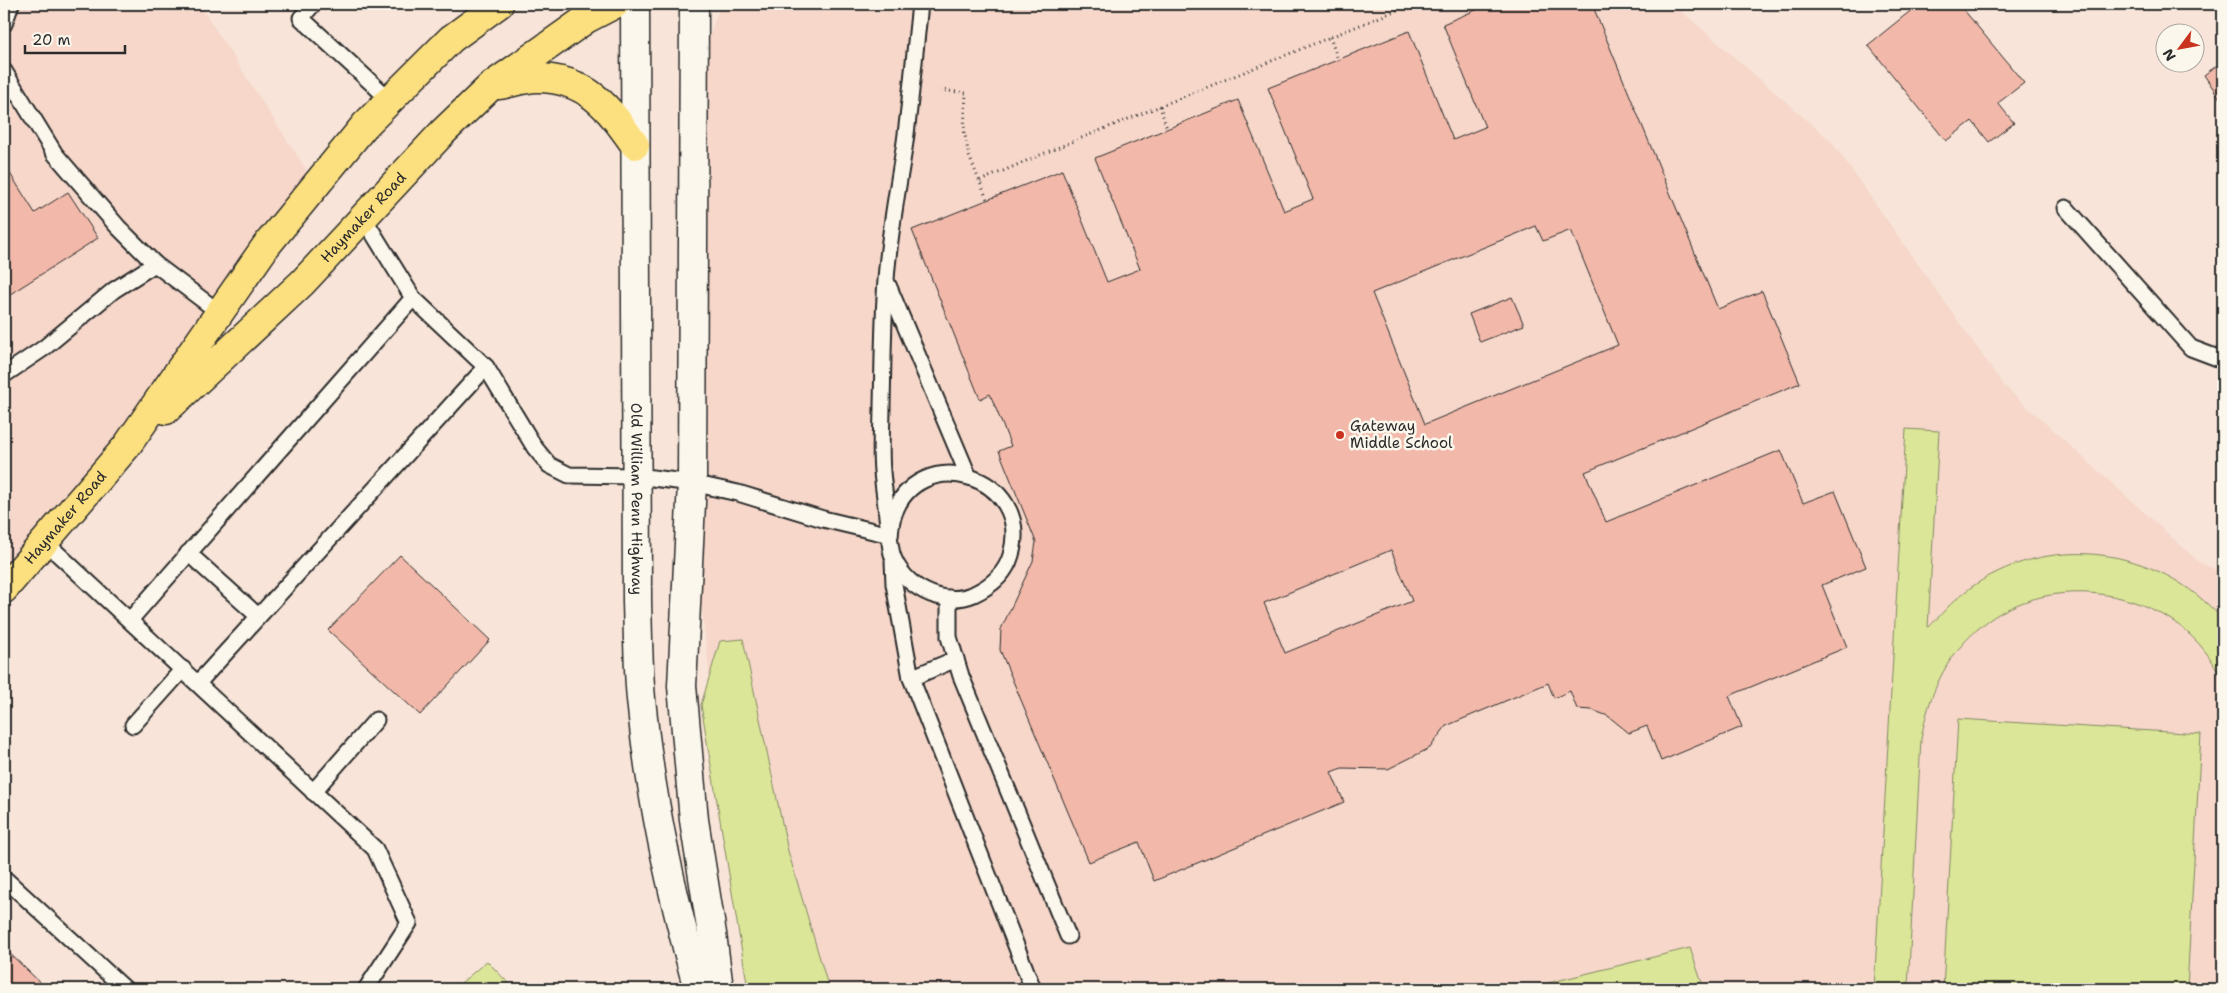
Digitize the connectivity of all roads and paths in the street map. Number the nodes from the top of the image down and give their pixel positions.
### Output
1 (10, 4) edge
2 (313, 4) edge
3 (499, 4) edge
4 (615, 4) edge
5 (635, 4) edge
6 (694, 4) edge
7 (920, 4) edge
8 (1412, 4) edge
9 (4, 24) edge
10 (1330, 37) junction
11 (1338, 60) dead end
12 (4, 71) edge
13 (490, 87) junction
14 (940, 90) dead end
15 (390, 100) junction
16 (1160, 106) junction
17 (1167, 128) dead end
18 (636, 145) junction
19 (980, 181) junction
20 (987, 199) dead end
21 (2066, 208) dead end
22 (363, 216) junction
23 (155, 264) junction
24 (886, 280) junction
25 (413, 298) junction
26 (220, 313) junction
27 (2223, 360) edge
28 (486, 366) junction
29 (4, 375) edge
30 (126, 447) junction
31 (968, 475) junction
32 (637, 476) junction
33 (692, 483) junction
34 (890, 535) junction
35 (44, 541) junction
36 (188, 553) junction
37 (892, 554) junction
38 (4, 589) edge
39 (949, 598) junction
40 (258, 616) junction
41 (130, 620) junction
42 (956, 659) junction
43 (183, 669) junction
44 (911, 678) junction
45 (198, 683) junction
46 (376, 720) dead end
47 (133, 724) dead end
48 (313, 792) junction
49 (4, 878) edge
50 (1068, 936) dead end
51 (125, 989) edge
52 (366, 989) edge
53 (698, 989) edge
54 (719, 989) edge
55 (1033, 989) edge

1 - 9 lane
2 - 15 lane
3 - 15 main road, Haymaker Road
4 - 13 main road, Haymaker Road
5 - 18 main road, Old William Penn Highway
6 - 33 main road
7 - 24 lane
8 - 10 path
10 - 11 path
10 - 16 path
12 - 23 lane
13 - 18 main road
13 - 22 main road, Haymaker Road
14 - 19 path
15 - 26 main road, Haymaker Road
16 - 17 path
16 - 19 path
18 - 32 main road, Old William Penn Highway
19 - 20 path
21 - 27 lane
22 - 25 lane
22 - 30 main road, Haymaker Road
23 - 26 lane
23 - 29 lane
24 - 31 lane
24 - 34 lane
25 - 28 lane
25 - 36 lane
26 - 30 main road, Haymaker Road
28 - 32 lane
28 - 40 lane
30 - 35 main road, Haymaker Road
31 - 34 lane
31 - 39 lane
32 - 33 lane
32 - 53 main road, Old William Penn Highway
33 - 34 lane
33 - 54 main road
34 - 37 lane
35 - 38 main road, Haymaker Road
35 - 41 lane
36 - 40 lane
36 - 41 lane
37 - 39 lane
37 - 44 lane
39 - 42 lane
40 - 45 lane
41 - 43 lane
42 - 44 lane
42 - 50 lane
43 - 45 lane
43 - 47 lane
44 - 55 lane
45 - 48 lane
46 - 48 lane
48 - 52 lane
49 - 51 lane

